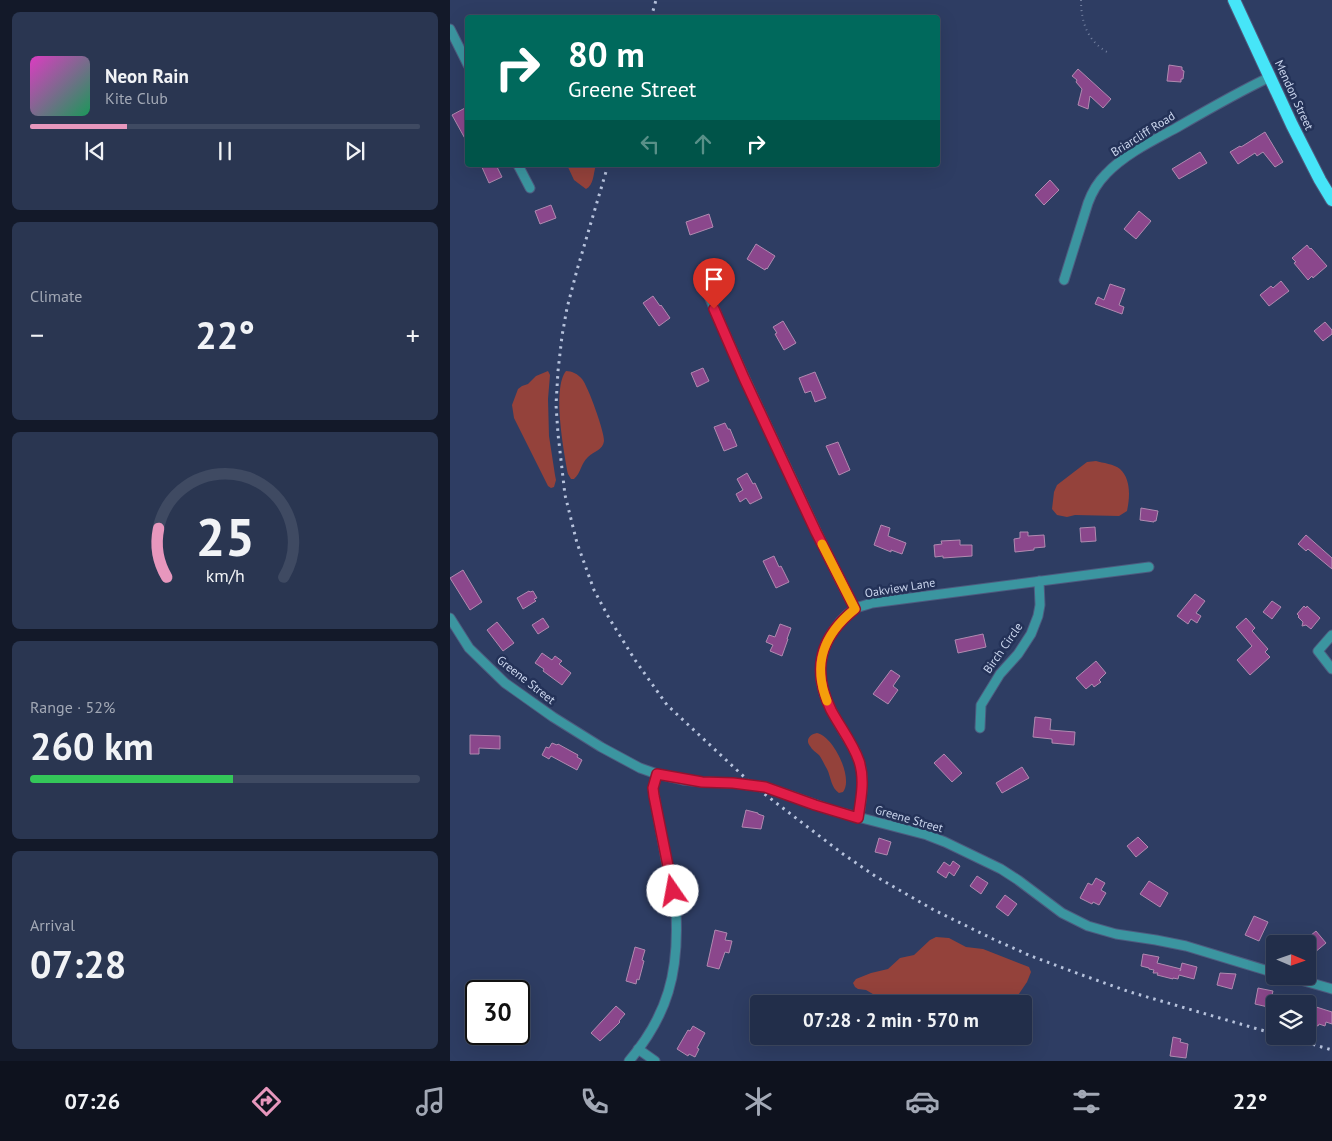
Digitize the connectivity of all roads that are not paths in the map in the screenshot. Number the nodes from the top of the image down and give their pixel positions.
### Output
1 (1238, 1) edge
2 (450, 29) edge
3 (465, 59) edge
4 (1270, 76) junction
5 (519, 167) edge
6 (530, 188) dead end
7 (1332, 200) edge
8 (1064, 280) dead end
9 (703, 281) dead end
10 (1149, 567) dead end
11 (1039, 581) junction
12 (855, 609) junction
13 (450, 618) edge
14 (1332, 635) edge
15 (1332, 669) edge
16 (980, 728) dead end
17 (657, 774) junction
18 (858, 818) junction
19 (1266, 970) edge
20 (1316, 984) edge
21 (1332, 989) edge
22 (638, 1050) junction
23 (629, 1061) edge
24 (655, 1061) edge

1 - 4 main road, Mendon Street
2 - 3 street
4 - 7 main road, Mendon Street
4 - 8 street, Briarcliff Road
5 - 6 street
9 - 12 street
10 - 11 street, Oakview Lane
11 - 12 street, Oakview Lane
11 - 16 street, Birch Circle
12 - 18 street, Oakview Lane
13 - 17 street, Greene Street
14 - 15 street
17 - 18 street, Greene Street
17 - 22 street
18 - 19 street, Greene Street
20 - 21 street
22 - 23 street
22 - 24 street

